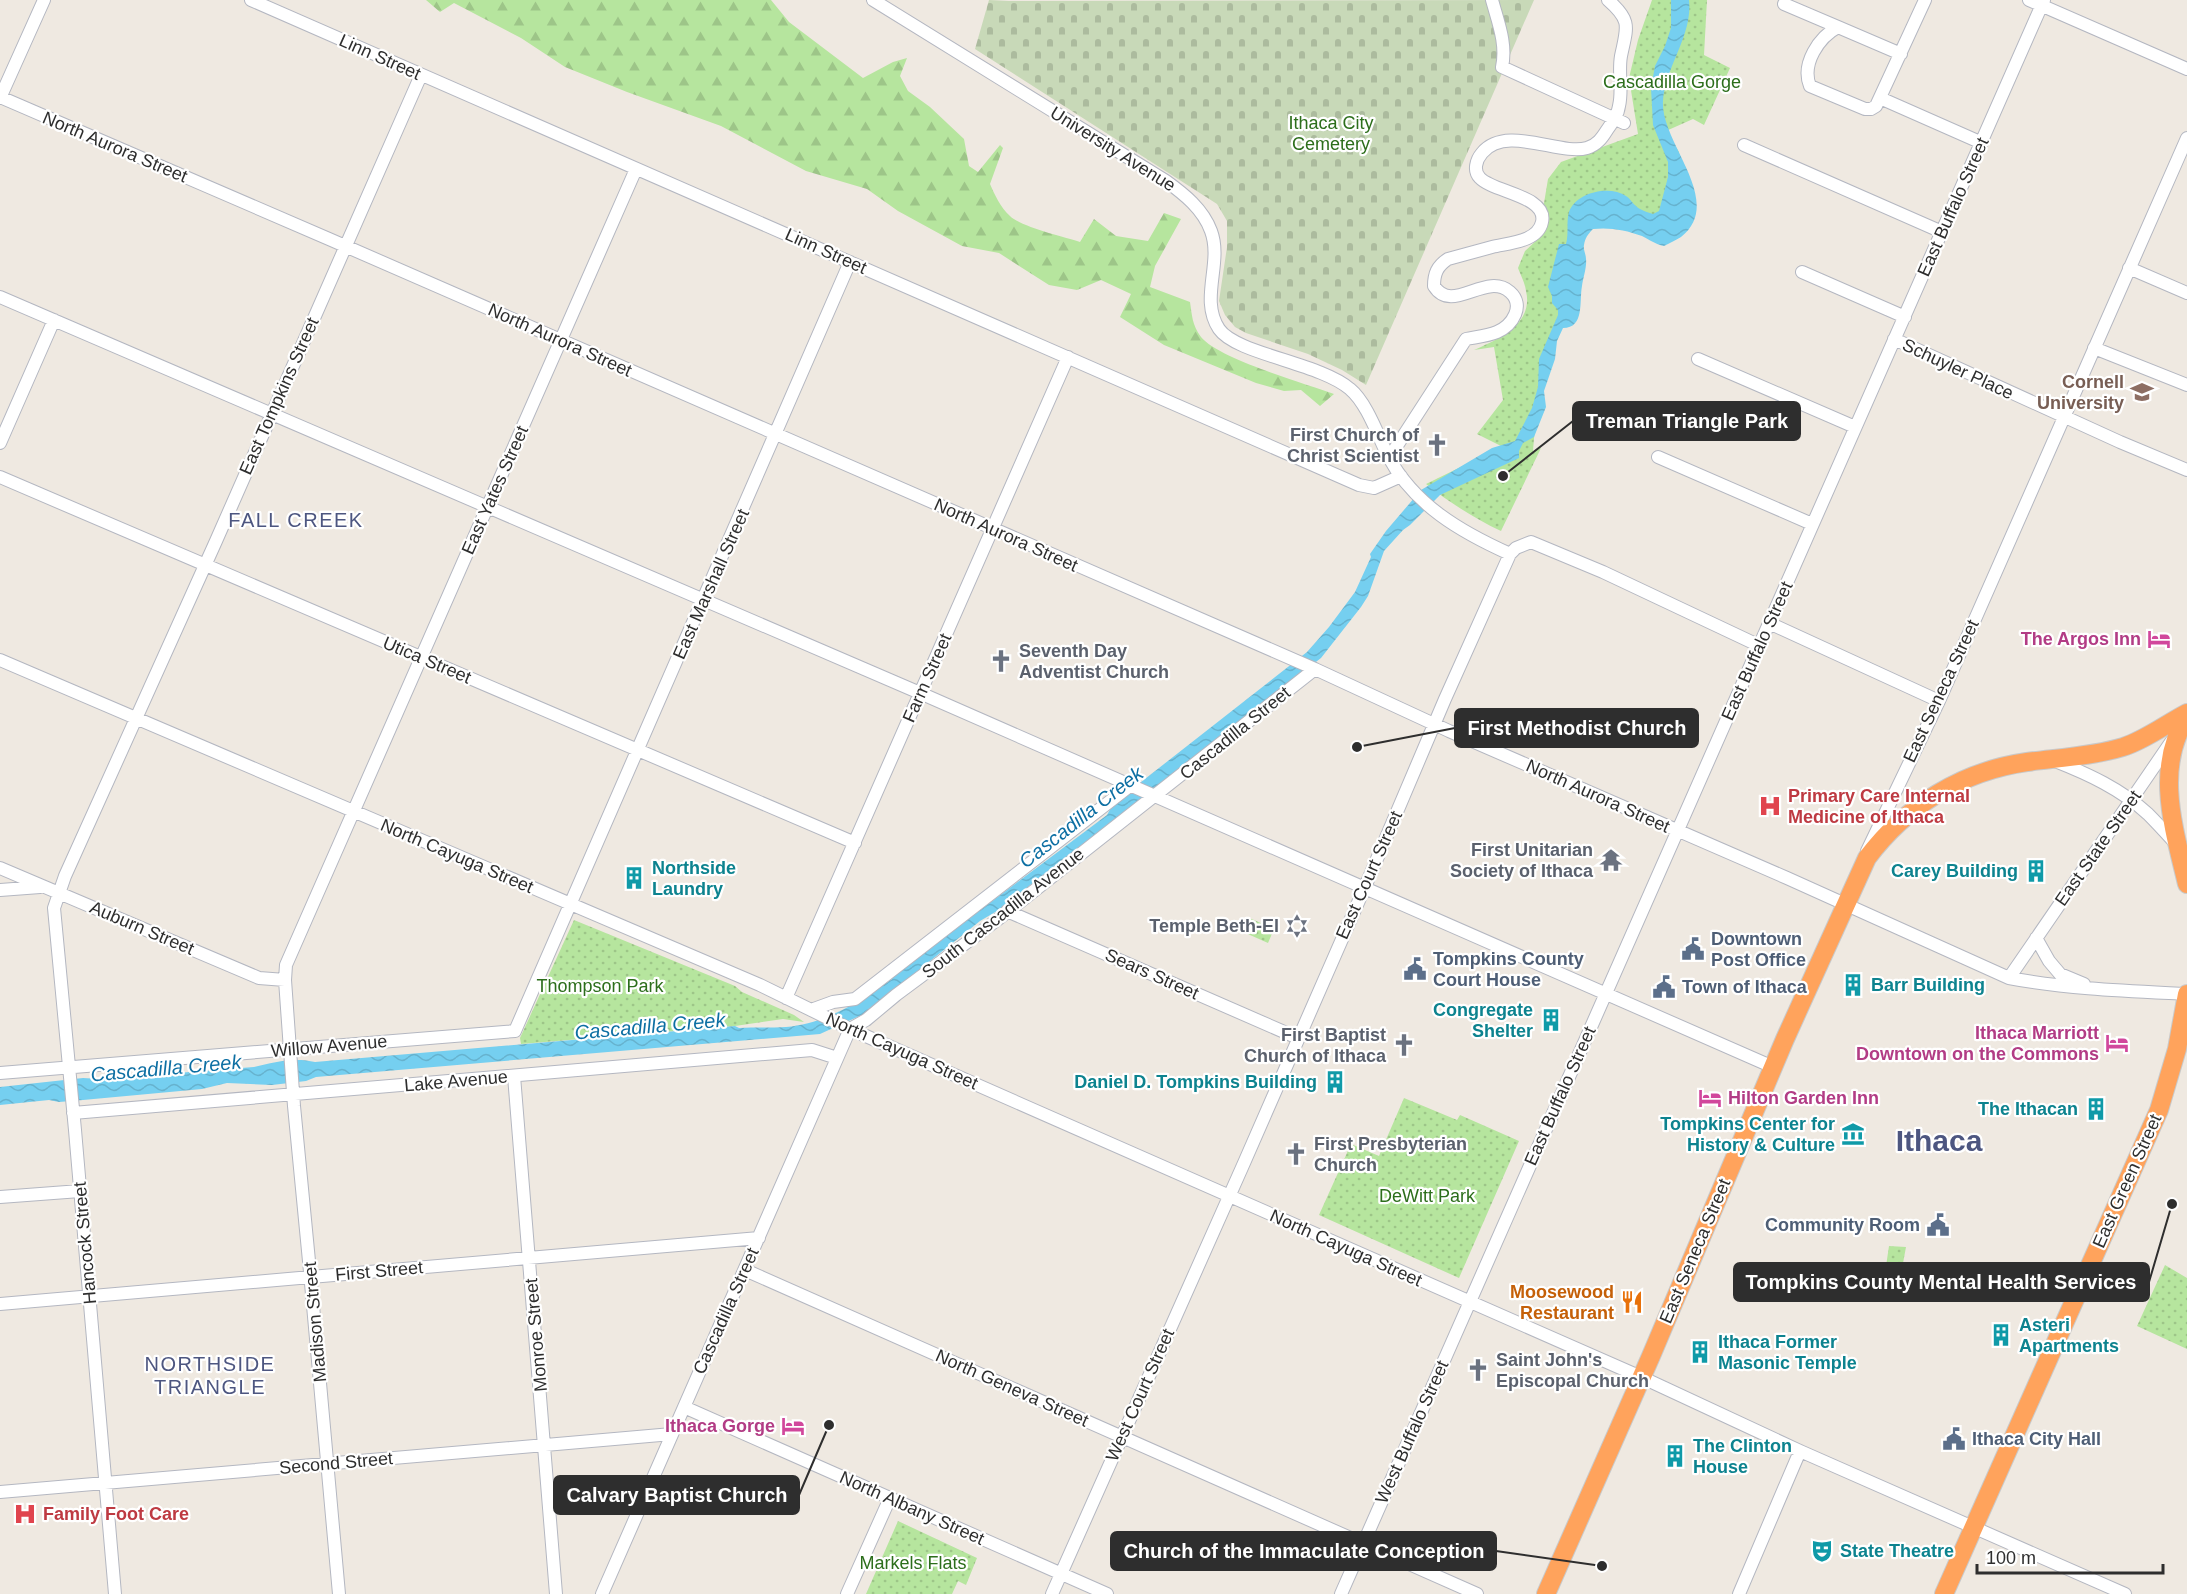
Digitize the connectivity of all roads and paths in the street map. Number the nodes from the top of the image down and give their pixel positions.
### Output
1 (44, 0) edge
2 (251, 0) edge
3 (873, 0) edge
4 (1492, 0) edge
5 (1608, 0) edge
6 (1925, 0) edge
7 (2029, 0) edge
8 (2043, 3) edge
9 (1784, 4) dead end
10 (1838, 27) junction
11 (1901, 54) junction
12 (2187, 69) edge
13 (421, 75) junction
14 (0, 98) edge
15 (1880, 98) junction
16 (1620, 120) junction
17 (2187, 138) edge
18 (1982, 143) junction
19 (1744, 145) dead end
20 (636, 169) junction
21 (1942, 232) junction
22 (345, 246) junction
23 (850, 262) junction
24 (2129, 268) junction
25 (1802, 272) dead end
26 (2187, 293) edge
27 (0, 297) edge
28 (1905, 317) junction
29 (54, 320) junction
30 (1894, 339) junction
31 (561, 340) junction
32 (2094, 348) junction
33 (1068, 357) junction
34 (1698, 359) dead end
35 (2187, 385) edge
36 (272, 413) junction
37 (2064, 417) junction
38 (1856, 427) junction
39 (776, 434) junction
40 (0, 443) edge
41 (1389, 458) junction
42 (1658, 458) dead end
43 (2187, 470) edge
44 (1401, 476) junction
45 (0, 477) edge
46 (488, 507) junction
47 (1812, 524) junction
48 (993, 529) junction
49 (1510, 554) junction
50 (205, 564) junction
51 (704, 600) junction
52 (1769, 623) junction
53 (1760, 646) junction
54 (422, 657) junction
55 (0, 660) edge
56 (1315, 669) junction
57 (921, 693) junction
58 (1939, 700) junction
59 (2187, 712) edge
60 (2187, 717) edge
61 (137, 719) junction
62 (1435, 724) junction
63 (2176, 734) junction
64 (638, 750) junction
65 (2050, 759) junction
66 (1131, 785) junction
67 (1156, 796) junction
68 (2131, 801) junction
69 (354, 812) junction
70 (1677, 831) junction
71 (855, 843) junction
72 (2178, 846) junction
73 (0, 868) edge
74 (1859, 872) junction
75 (2187, 884) edge
76 (44, 886) junction
77 (1364, 888) junction
78 (0, 890) edge
79 (59, 892) junction
80 (1844, 904) junction
81 (571, 905) junction
82 (1007, 910) junction
83 (2036, 938) junction
84 (2008, 978) junction
85 (285, 980) junction
86 (2096, 989) junction
87 (1605, 994) junction
88 (2187, 994) edge
89 (786, 998) junction
90 (811, 1010) junction
91 (850, 1029) junction
92 (515, 1031) joint
93 (1298, 1038) junction
94 (290, 1053) junction
95 (837, 1058) junction
96 (1773, 1067) junction
97 (69, 1072) junction
98 (0, 1073) edge
99 (514, 1076) junction
100 (293, 1090) junction
101 (73, 1109) junction
102 (80, 1191) junction
103 (1228, 1196) junction
104 (0, 1197) edge
105 (759, 1238) junction
106 (530, 1258) junction
107 (744, 1270) junction
108 (311, 1277) junction
109 (89, 1296) junction
110 (1469, 1303) junction
111 (0, 1304) edge
112 (1641, 1377) junction
113 (684, 1407) junction
114 (672, 1434) junction
115 (1122, 1437) junction
116 (544, 1445) junction
117 (1800, 1451) junction
118 (327, 1464) junction
119 (105, 1483) junction
120 (0, 1492) edge
121 (890, 1498) junction
122 (1973, 1526) junction
123 (1363, 1544) junction
124 (1061, 1574) junction
125 (115, 1594) edge
126 (339, 1594) edge
127 (556, 1594) edge
128 (602, 1594) edge
129 (847, 1594) edge
130 (1052, 1594) edge
131 (1107, 1594) edge
132 (1341, 1594) edge
133 (1476, 1594) edge
134 (1546, 1594) edge
135 (1739, 1594) edge
136 (1944, 1594) edge
137 (2125, 1594) edge

1 - 14 street
2 - 13 street, Linn Street
3 - 41 street, University Avenue
4 - 16 street
5 - 16 street
6 - 11 street
7 - 8 street
8 - 12 street
8 - 18 street, East Buffalo Street
9 - 10 street
10 - 11 street
10 - 15 street
11 - 15 street
13 - 20 street, Linn Street
13 - 22 street, East Tompkins Street
14 - 22 street, North Aurora Street
15 - 18 street
16 - 41 street
17 - 24 street, East Seneca Street
18 - 21 street, East Buffalo Street
19 - 21 street
20 - 23 street, Linn Street
20 - 31 street, East Yates Street
21 - 28 street, East Buffalo Street
22 - 31 street, North Aurora Street
22 - 36 street, East Tompkins Street
23 - 33 street, Linn Street
23 - 39 street, East Marshall Street
24 - 26 street
24 - 32 street, East Seneca Street
25 - 28 street
27 - 29 street
28 - 30 street, East Buffalo Street
29 - 36 street
29 - 40 street
30 - 37 street, Schuyler Place
30 - 38 street, East Buffalo Street
31 - 39 street, North Aurora Street
31 - 46 street, East Yates Street
32 - 35 street
32 - 37 street, East Seneca Street
33 - 44 street, Linn Street
33 - 48 street, Farm Street
34 - 38 street
36 - 46 street
36 - 50 street, East Tompkins Street
37 - 43 street, Schuyler Place
37 - 58 street, East Seneca Street
38 - 47 street, East Buffalo Street
39 - 48 street, North Aurora Street
39 - 51 street, East Marshall Street
41 - 44 street, University Avenue
42 - 47 street
44 - 49 street, University Avenue
45 - 50 street, Utica Street
46 - 51 street
46 - 54 street, East Yates Street
47 - 52 street, East Buffalo Street
48 - 56 street, North Aurora Street
48 - 57 street, Farm Street
49 - 53 street
49 - 62 street, East Court Street
50 - 54 street, Utica Street
50 - 61 street, East Tompkins Street
51 - 57 street
51 - 64 street, East Marshall Street
52 - 53 street, East Buffalo Street
52 - 58 street
53 - 70 street, East Buffalo Street
54 - 64 street, Utica Street
54 - 69 street, East Yates Street
55 - 61 street, North Cayuga Street
56 - 62 street, North Aurora Street
56 - 67 street, Cascadilla Street
57 - 66 street
57 - 71 street, Farm Street
58 - 74 street, East Seneca Street
59 - 65 highway
60 - 63 highway, East State Street
61 - 69 street, North Cayuga Street
61 - 79 street, East Tompkins Street
62 - 70 street, North Aurora Street
62 - 77 street, East Court Street
63 - 68 street, East State Street
63 - 72 highway
64 - 71 street, Utica Street
64 - 81 street, East Marshall Street
65 - 68 street
65 - 74 highway
66 - 67 street
66 - 90 street
67 - 77 street
67 - 82 street, South Cascadilla Avenue
68 - 72 street
68 - 83 street, East State Street
69 - 81 street, North Cayuga Street
69 - 85 street, East Yates Street
70 - 80 street, North Aurora Street
70 - 87 street, East Buffalo Street
71 - 89 street, Farm Street
72 - 75 highway
73 - 76 street, Auburn Street
74 - 80 highway, East Seneca Street
76 - 78 street
76 - 79 street, Auburn Street
77 - 87 street
77 - 93 street, East Court Street
79 - 85 street, Auburn Street
79 - 97 street, Hancock Street
80 - 84 street, North Aurora Street
80 - 96 highway, East Seneca Street
81 - 89 street, North Cayuga Street
81 - 92 street, East Marshall Street
82 - 91 street, South Cascadilla Avenue
82 - 93 street, Sears Street
83 - 84 street, East State Street
83 - 86 street
84 - 86 street, North Aurora Street
85 - 94 street, Madison Street
86 - 88 street, North Aurora Street
87 - 96 street
87 - 110 street, East Buffalo Street
88 - 122 highway, East Green Street
89 - 90 street, North Cayuga Street
90 - 91 street, North Cayuga Street
91 - 95 street, Cascadilla Street
91 - 103 street, North Cayuga Street
92 - 94 street, Willow Avenue
93 - 103 street, East Court Street
94 - 97 street, Willow Avenue
94 - 100 street, Madison Street
95 - 99 street, Lake Avenue
95 - 105 street, Cascadilla Street
96 - 112 highway, East Seneca Street
97 - 98 street, Willow Avenue
97 - 101 street, Hancock Street
99 - 100 street, Lake Avenue
99 - 106 street, Monroe Street
100 - 101 street, Lake Avenue
100 - 108 street, Madison Street
101 - 102 street, Hancock Street
102 - 104 street
102 - 109 street, Hancock Street
103 - 110 street, North Cayuga Street
103 - 115 street, West Court Street
105 - 106 street, First Street
105 - 107 street, Cascadilla Street
106 - 108 street, First Street
106 - 116 street, Monroe Street
107 - 113 street, Cascadilla Street
107 - 115 street, North Geneva Street
108 - 109 street, First Street
108 - 118 street, Madison Street
109 - 111 street, First Street
109 - 119 street, Hancock Street
110 - 112 street, North Cayuga Street
110 - 123 street, West Buffalo Street
112 - 117 street, North Cayuga Street
112 - 134 highway, East Seneca Street
113 - 114 street, Cascadilla Street
113 - 121 street, North Albany Street
114 - 116 street, Second Street
114 - 128 street, Cascadilla Street
115 - 123 street, North Geneva Street
115 - 124 street, West Court Street
116 - 118 street, Second Street
116 - 127 street, Monroe Street
117 - 122 street, North Cayuga Street
117 - 135 street
118 - 119 street, Second Street
118 - 126 street, Madison Street
119 - 120 street, Second Street
119 - 125 street, Hancock Street
121 - 124 street, North Albany Street
121 - 129 street
122 - 136 highway, East Green Street
122 - 137 street, North Cayuga Street
123 - 132 street, West Buffalo Street
123 - 133 street, North Geneva Street
124 - 130 street, West Court Street
124 - 131 street, North Albany Street

